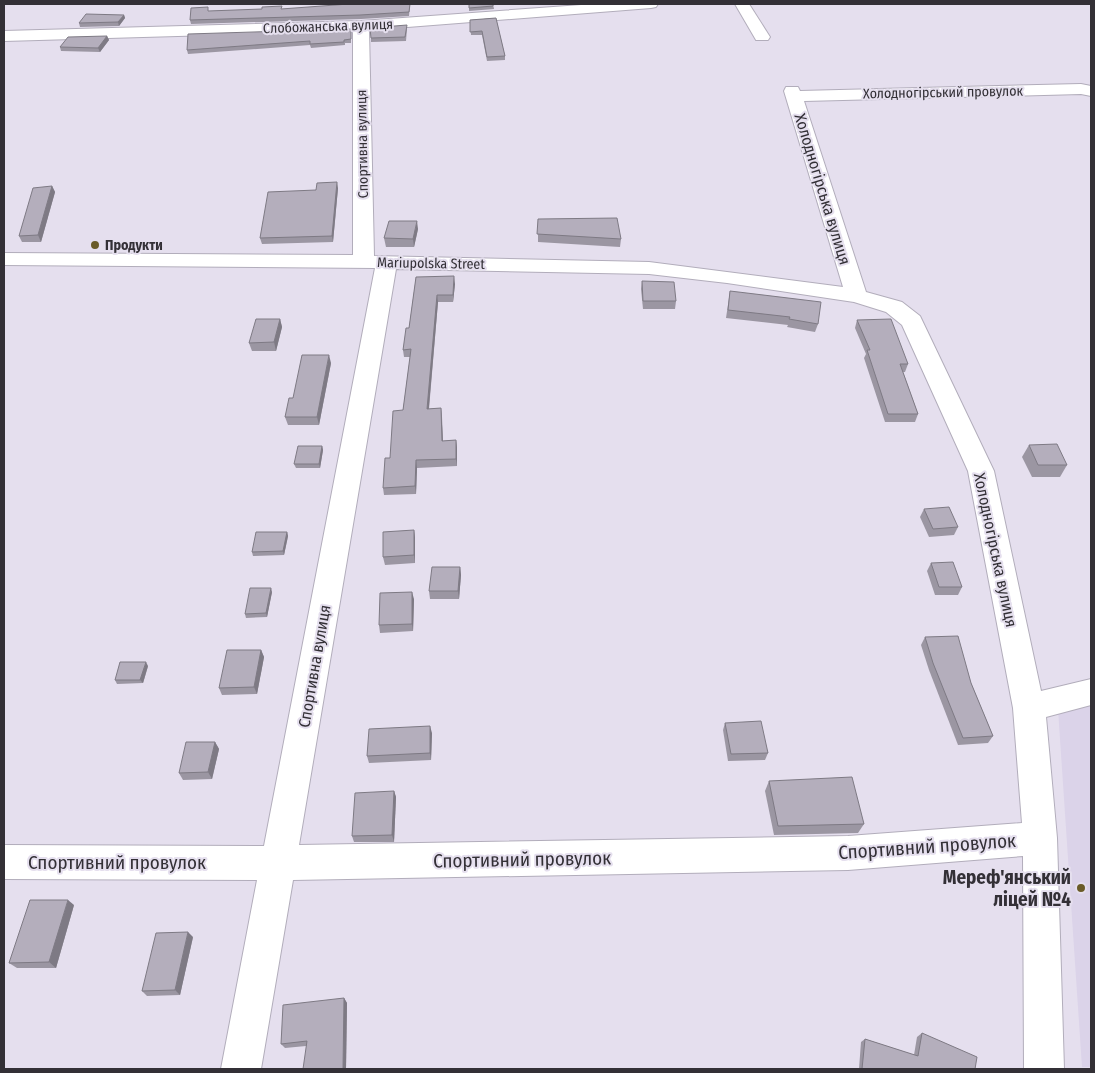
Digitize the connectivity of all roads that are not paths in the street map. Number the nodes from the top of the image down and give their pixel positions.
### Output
1 (651, 4) edge
2 (742, 4) edge
3 (361, 26) junction
4 (4, 36) edge
5 (762, 37) dead end
6 (1091, 91) edge
7 (793, 93) joint
8 (4, 259) edge
9 (375, 262) junction
10 (856, 296) junction
11 (1091, 692) edge
12 (1029, 708) junction
13 (1040, 838) junction
14 (4, 862) edge
15 (279, 863) junction
16 (242, 1069) edge
17 (1044, 1069) edge

1 - 3 street, Слобожанська вулиця
2 - 5 street
3 - 4 street, Слобожанська вулиця
3 - 9 street, Спортивна вулиця
6 - 7 street, Холодногірський провулок
7 - 10 street, Холодногірська вулиця
8 - 9 street, Mariupolska Street
9 - 10 street, Mariupolska Street
9 - 15 street, Спортивна вулиця
10 - 12 street, Холодногірська вулиця
11 - 12 street
12 - 13 street, Холодногірська вулиця
13 - 15 street, Спортивний провулок
13 - 17 street, Холодногірська вулиця
14 - 15 street, Спортивний провулок
15 - 16 street, Спортивна вулиця

